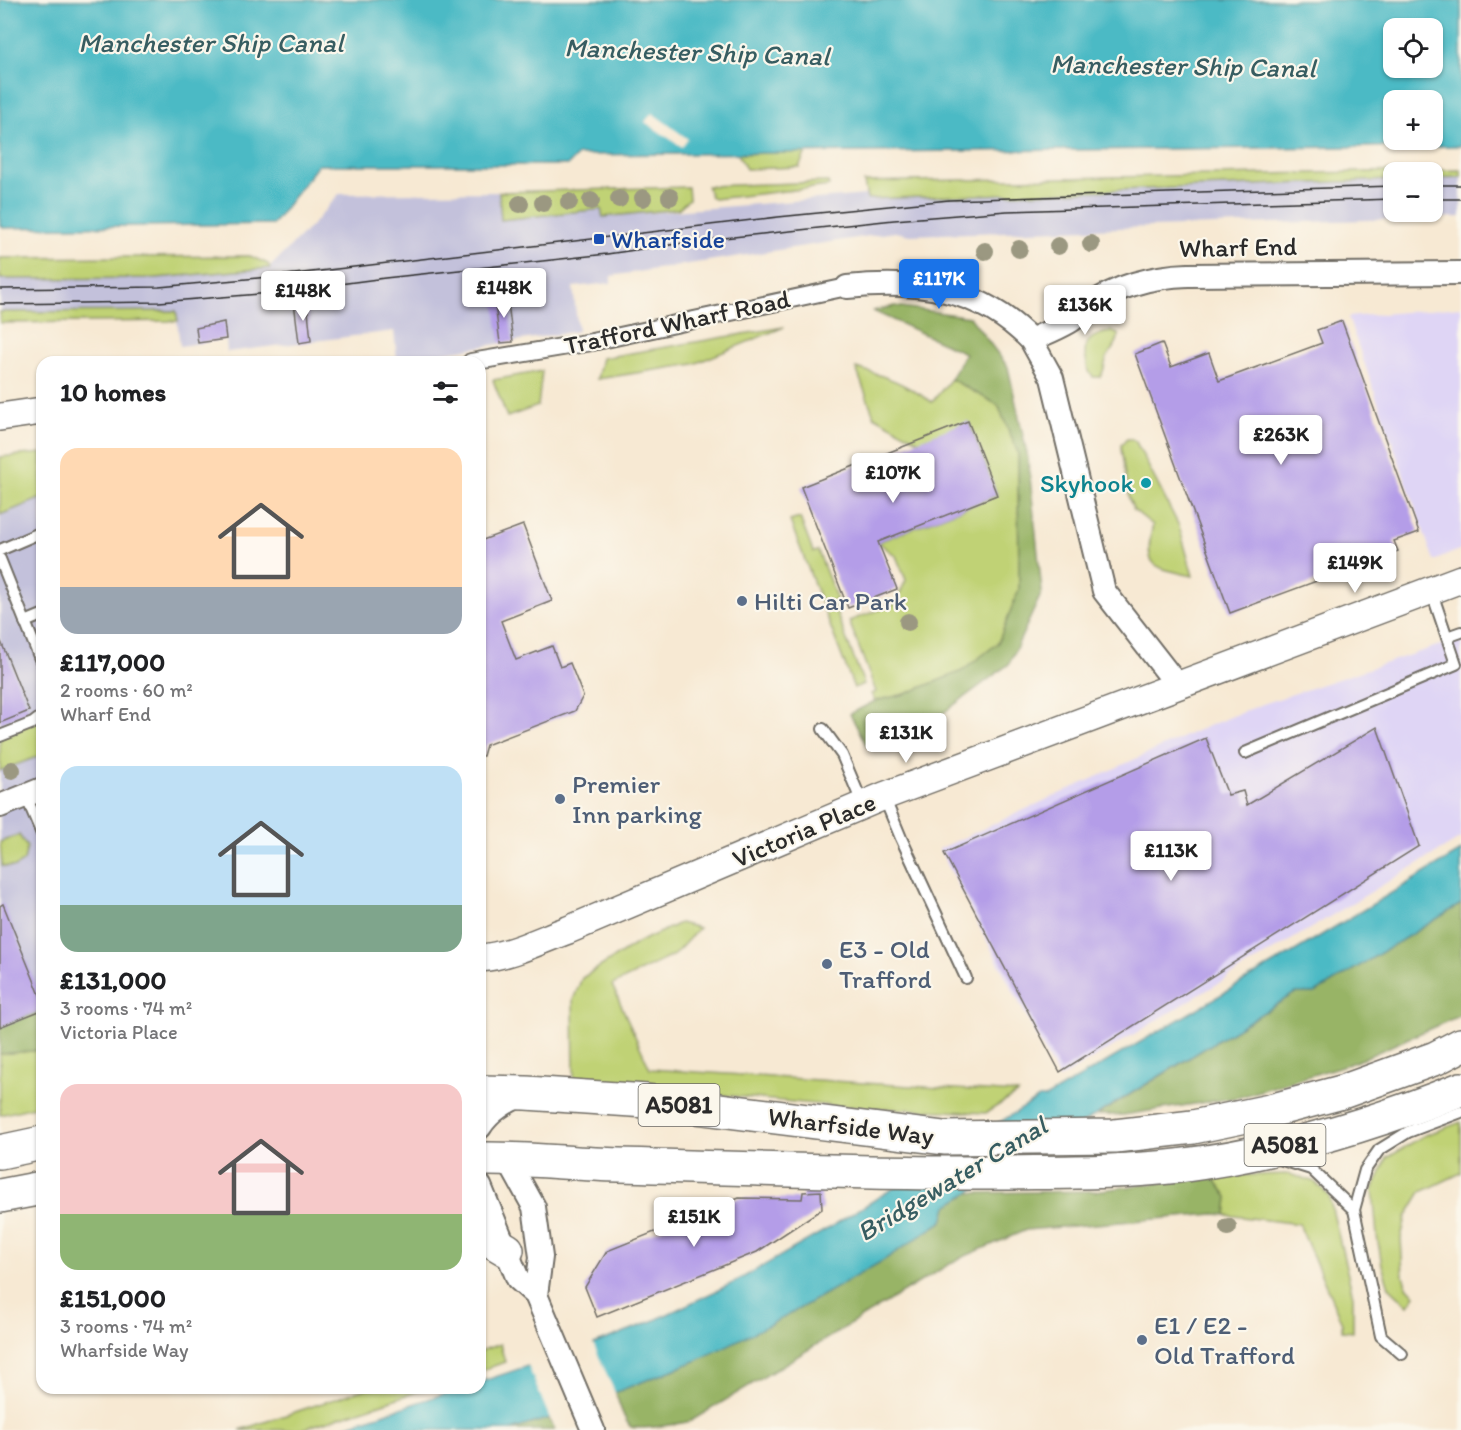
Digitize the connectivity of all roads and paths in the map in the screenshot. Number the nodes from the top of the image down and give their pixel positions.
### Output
1 (1461, 273) edge
2 (847, 287) joint
3 (1031, 340) junction
4 (486, 360) edge
5 (36, 412) edge
6 (0, 417) edge
7 (36, 535) edge
8 (0, 550) edge
9 (0, 559) edge
10 (1461, 579) edge
11 (1431, 590) junction
12 (36, 617) edge
13 (25, 622) junction
14 (1461, 632) edge
15 (1447, 637) junction
16 (36, 649) edge
17 (1178, 686) junction
18 (36, 721) edge
19 (823, 729) dead end
20 (0, 736) edge
21 (1245, 753) dead end
22 (34, 792) edge
23 (874, 801) junction
24 (0, 806) edge
25 (486, 957) edge
26 (966, 978) dead end
27 (1461, 1046) edge
28 (1461, 1089) edge
29 (486, 1092) edge
30 (526, 1093) junction
31 (1461, 1112) edge
32 (486, 1117) edge
33 (486, 1138) edge
34 (36, 1144) edge
35 (0, 1152) edge
36 (1258, 1152) junction
37 (500, 1162) edge
38 (36, 1189) edge
39 (0, 1196) edge
40 (1354, 1210) junction
41 (486, 1212) edge
42 (493, 1242) edge
43 (538, 1300) junction
44 (1402, 1354) dead end
45 (593, 1430) edge

1 - 3 street, Wharf End
2 - 3 street
2 - 4 street, Trafford Wharf Road
3 - 17 street
5 - 6 street
7 - 8 lane
9 - 13 lane
10 - 11 street
11 - 15 lane
11 - 17 street, Victoria Place
12 - 13 lane
13 - 16 lane
14 - 15 lane
15 - 21 lane
17 - 23 street, Victoria Place
18 - 20 lane
19 - 23 lane
22 - 24 street
23 - 25 street, Victoria Place
23 - 26 lane
27 - 30 highway, Wharfside Way / A5081
28 - 36 highway, Wharfside Way / A5081
29 - 30 highway, Wharfside Way / A5081
30 - 32 street
31 - 40 lane
33 - 37 highway
34 - 35 highway
36 - 37 highway, Wharfside Way / A5081
36 - 40 lane
37 - 43 street
38 - 39 highway
40 - 44 lane
41 - 42 street
42 - 43 street
43 - 45 street

